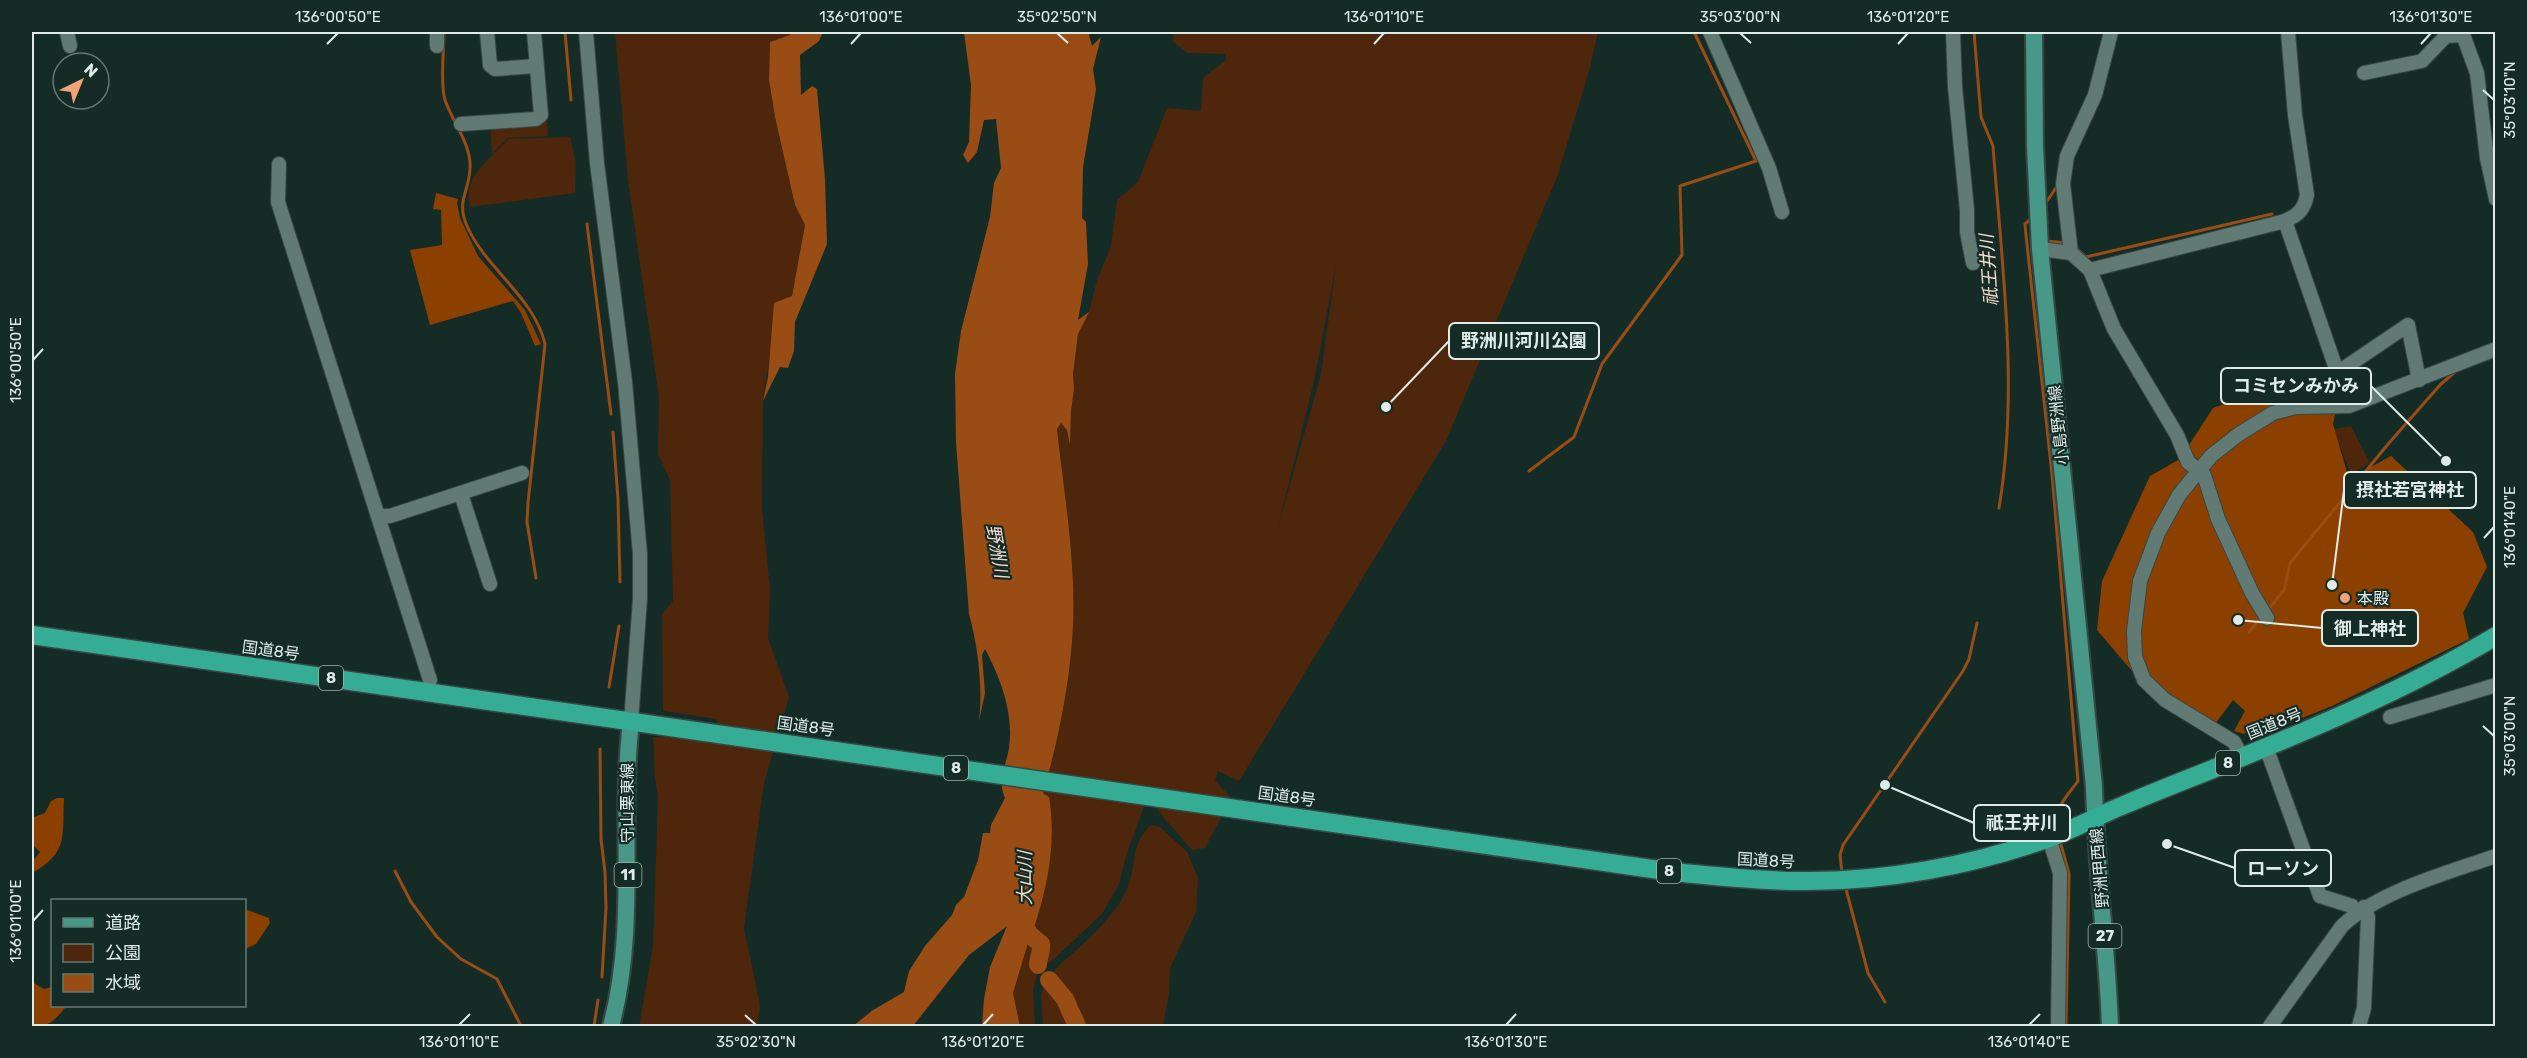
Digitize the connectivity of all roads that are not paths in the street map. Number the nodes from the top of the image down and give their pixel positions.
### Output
1 (67, 32) edge
2 (437, 32) edge
3 (487, 32) edge
4 (534, 32) edge
5 (586, 32) edge
6 (1710, 32) edge
7 (1953, 32) edge
8 (2034, 32) edge
9 (2111, 32) edge
10 (2288, 32) edge
11 (2462, 33) edge
12 (70, 46) dead end
13 (437, 46) dead end
14 (537, 66) junction
15 (2364, 73) dead end
16 (461, 124) dead end
17 (279, 164) dead end
18 (2496, 199) edge
19 (1782, 212) dead end
20 (2284, 220) junction
21 (2040, 249) junction
22 (2071, 253) junction
23 (1972, 263) dead end
24 (2090, 270) junction
25 (2496, 349) edge
26 (2337, 373) junction
27 (2419, 380) junction
28 (2349, 406) junction
29 (2199, 471) junction
30 (522, 473) dead end
31 (461, 494) junction
32 (379, 516) junction
33 (490, 584) dead end
34 (2267, 618) dead end
35 (32, 634) edge
36 (2496, 636) edge
37 (430, 680) dead end
38 (2496, 685) edge
39 (2390, 717) dead end
40 (639, 723) junction
41 (2266, 747) junction
42 (2242, 757) junction
43 (2095, 818) junction
44 (2049, 838) junction
45 (2496, 856) edge
46 (2361, 909) junction
47 (611, 1026) edge
48 (2058, 1026) edge
49 (2110, 1026) edge
50 (2270, 1026) edge
51 (2360, 1026) edge

1 - 12 street
2 - 13 street
3 - 14 street
4 - 14 street
5 - 40 street
6 - 19 street
7 - 23 street
8 - 21 main road, 小島野洲線
9 - 22 street
10 - 20 street
11 - 15 street
11 - 18 street
14 - 16 street
17 - 32 street
20 - 24 street
20 - 26 street
21 - 22 street
21 - 43 main road, 小島野洲線
22 - 24 street
24 - 29 street
25 - 27 street
26 - 27 street
26 - 28 street
27 - 28 street
28 - 29 street
29 - 34 street
29 - 42 street
30 - 31 street
31 - 32 street
31 - 33 street
32 - 37 street
35 - 40 highway, 国道8号 / 8
36 - 41 highway, 国道8号 / 8
38 - 39 street
40 - 44 highway, 国道8号 / 8
40 - 47 main road, 守山栗東線 / 11
41 - 42 highway, 国道8号 / 8
41 - 46 street
42 - 43 highway, 国道8号 / 8
43 - 44 highway, 国道8号 / 8
43 - 49 main road, 野洲甲西線 / 27
44 - 48 street
45 - 46 street
46 - 50 street
46 - 51 street

